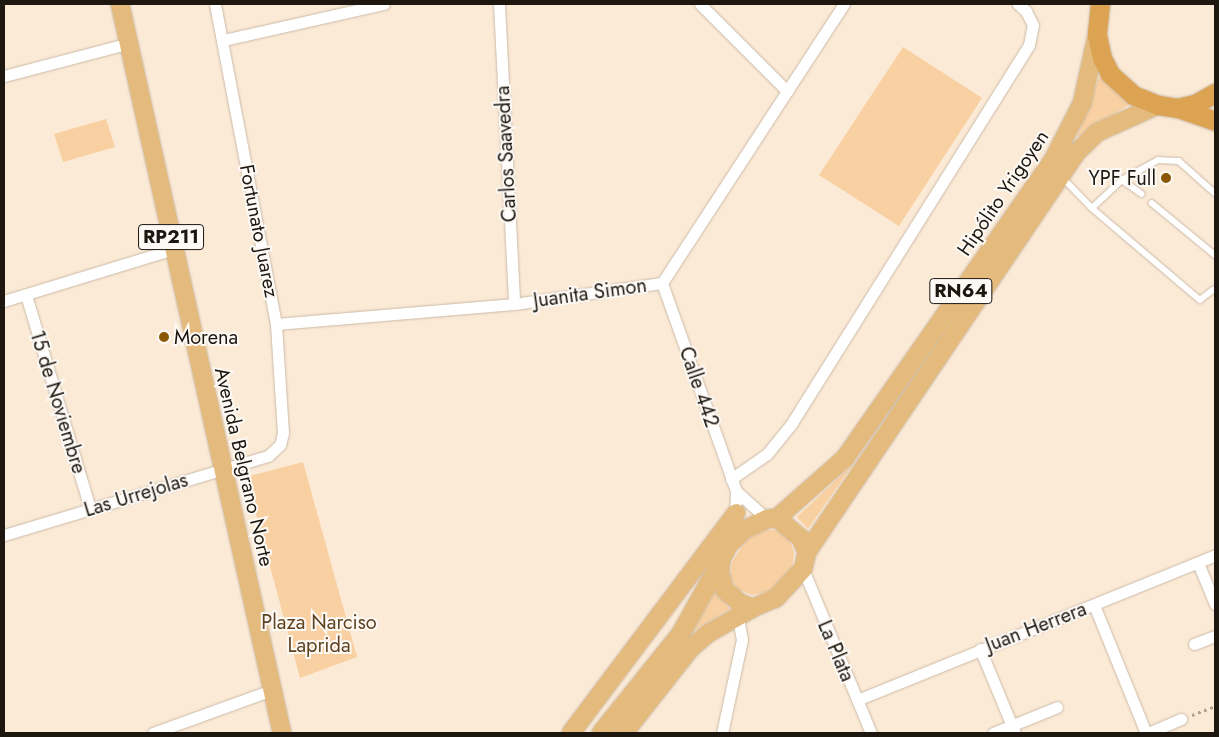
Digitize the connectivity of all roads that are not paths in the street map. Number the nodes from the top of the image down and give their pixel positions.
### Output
1 (120, 4) edge
2 (215, 4) edge
3 (384, 4) edge
4 (499, 4) edge
5 (700, 4) edge
6 (844, 4) edge
7 (1018, 4) edge
8 (1100, 4) edge
9 (1097, 35) junction
10 (224, 40) junction
11 (130, 43) junction
12 (4, 76) edge
13 (787, 91) junction
14 (1215, 93) edge
15 (1158, 105) junction
16 (1177, 108) junction
17 (1215, 121) edge
18 (1061, 176) junction
19 (1122, 180) junction
20 (1215, 193) edge
21 (1142, 194) dead end
22 (1152, 203) dead end
23 (1092, 208) junction
24 (174, 249) junction
25 (1215, 255) edge
26 (662, 283) junction
27 (1213, 290) dead end
28 (26, 295) junction
29 (4, 301) edge
30 (514, 304) junction
31 (276, 324) junction
32 (268, 456) joint
33 (223, 469) junction
34 (731, 479) junction
35 (736, 491) junction
36 (90, 509) junction
37 (736, 514) junction
38 (772, 518) junction
39 (4, 535) edge
40 (806, 552) junction
41 (725, 553) junction
42 (1215, 555) edge
43 (1198, 563) junction
44 (803, 569) junction
45 (1215, 604) edge
46 (1094, 605) junction
47 (746, 612) junction
48 (1215, 636) edge
49 (1194, 644) dead end
50 (980, 650) junction
51 (272, 690) junction
52 (857, 700) junction
53 (1057, 707) dead end
54 (618, 709) junction
55 (640, 712) junction
56 (1181, 719) road end
57 (1013, 729) edge
58 (153, 733) edge
59 (282, 733) edge
60 (571, 733) edge
61 (593, 733) edge
62 (601, 733) edge
63 (624, 733) edge
64 (628, 733) edge
65 (722, 733) edge
66 (872, 733) edge
67 (993, 733) edge
68 (1147, 733) edge

1 - 11 main road, Avenida Belgrano Norte / RP211
2 - 10 street, Fortunato Juarez
3 - 10 street
4 - 30 street, Carlos Saavedra
5 - 13 street
6 - 13 street, Juanita Simon
7 - 34 street
8 - 9 highway, RN64
9 - 15 highway, RN64
9 - 38 main road, Hipólito Yrigoyen / RN64
10 - 31 street, Fortunato Juarez
11 - 12 street
11 - 24 main road, Avenida Belgrano Norte / RP211
13 - 26 street, Juanita Simon
14 - 16 highway, RN64
15 - 16 highway, RN64
15 - 18 main road, Hipólito Yrigoyen / RN64
16 - 17 highway
18 - 23 lane
18 - 40 main road, Hipólito Yrigoyen / RN64
19 - 20 lane
19 - 21 lane
19 - 23 lane
22 - 25 lane
23 - 27 lane
24 - 28 street
24 - 33 main road, Avenida Belgrano Norte / RP211
26 - 30 street, Juanita Simon
26 - 34 street, Calle 442
28 - 29 street
28 - 36 street, 15 de Noviembre
30 - 31 street, Juanita Simon
31 - 32 street, Fortunato Juarez
32 - 33 street, Las Urrejolas
33 - 36 street, Las Urrejolas
33 - 51 main road, Avenida Belgrano Norte / RP211
34 - 35 street, Calle 442
35 - 37 street, Calle 442
35 - 38 street, Calle 442
36 - 39 street, Las Urrejolas
37 - 41 street, Calle 442
37 - 60 main road
38 - 40 main road
38 - 41 main road, RN64
40 - 44 main road, RN64
41 - 47 main road
41 - 54 main road
42 - 43 street, Juan Herrera
43 - 45 street
43 - 46 street, Juan Herrera
44 - 47 main road
44 - 52 street, La Plata
46 - 50 street, Juan Herrera
46 - 68 street
47 - 55 main road
47 - 65 street
48 - 49 street
50 - 52 street, Juan Herrera
50 - 57 street
51 - 58 street
51 - 59 main road, Avenida Belgrano Norte / RP211
52 - 66 street, La Plata
53 - 57 street
54 - 61 main road
54 - 62 main road
55 - 63 main road
55 - 64 main road
56 - 68 street
57 - 67 street

